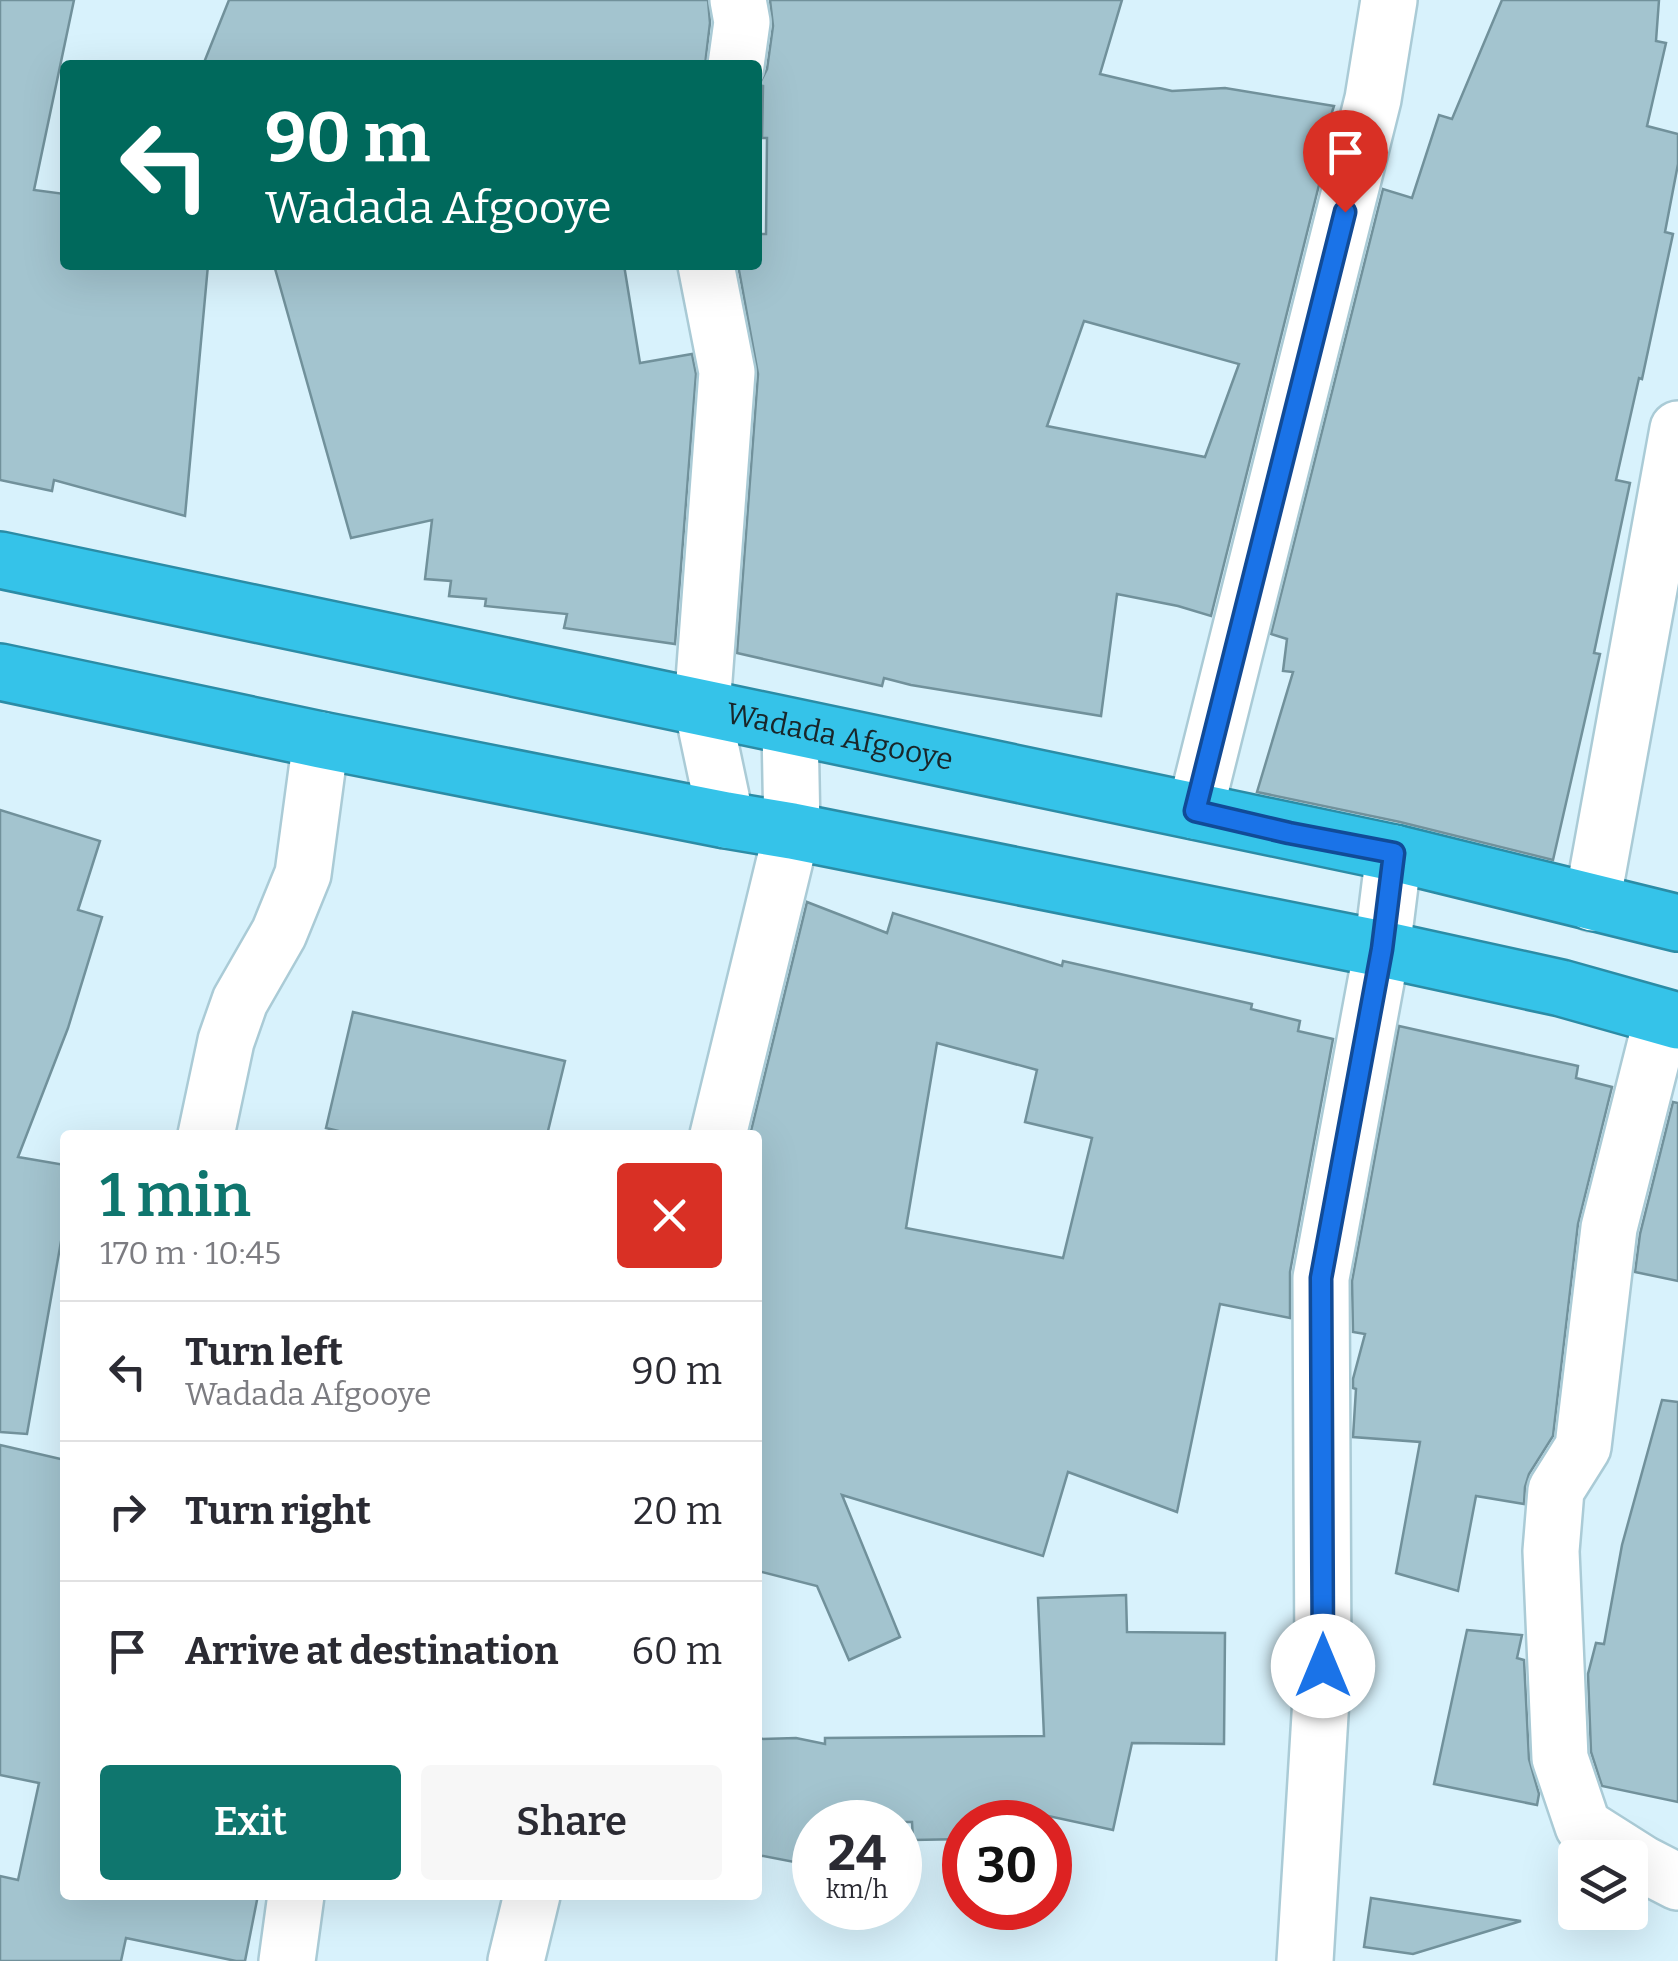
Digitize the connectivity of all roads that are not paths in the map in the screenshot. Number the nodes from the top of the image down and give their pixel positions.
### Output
1 (738, 0) edge
2 (1389, 0) edge
3 (737, 60) edge
4 (707, 270) edge
5 (1678, 430) edge
6 (0, 560) edge
7 (0, 672) edge
8 (702, 706) junction
9 (790, 727) junction
10 (321, 740) junction
11 (1195, 811) junction
12 (726, 820) junction
13 (792, 831) junction
14 (1394, 853) junction
15 (1592, 902) junction
16 (1678, 923) edge
17 (1382, 949) junction
18 (1670, 1019) edge
19 (207, 1130) edge
20 (719, 1130) edge
21 (1678, 1882) edge
22 (295, 1900) edge
23 (531, 1900) edge
24 (286, 1961) edge
25 (516, 1961) edge
26 (1305, 1961) edge

1 - 3 street
2 - 11 street
4 - 8 street
5 - 15 street
6 - 8 highway, Wadada Afgooye
7 - 10 highway
8 - 9 highway, Wadada Afgooye
8 - 12 street
9 - 11 highway, Wadada Afgooye
9 - 13 street
10 - 12 highway
10 - 19 street
11 - 14 highway, Wadada Afgooye
12 - 13 highway
13 - 17 highway
13 - 20 street
14 - 15 highway, Wadada Afgooye
14 - 17 street
15 - 16 highway, Wadada Afgooye
17 - 18 highway
17 - 26 street
18 - 21 street
22 - 24 street
23 - 25 street

